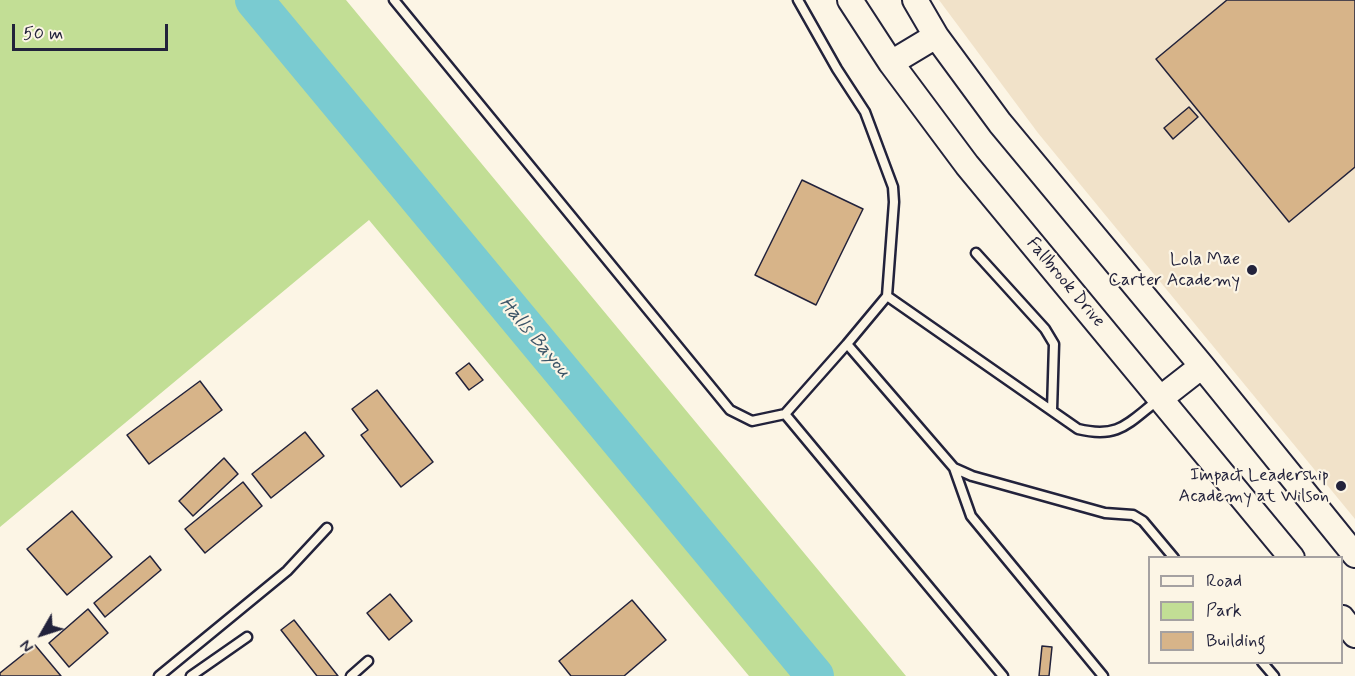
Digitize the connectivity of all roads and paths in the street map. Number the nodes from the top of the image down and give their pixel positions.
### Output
1 (393, 0) edge
2 (798, 0) edge
3 (850, 0) edge
4 (915, 0) edge
5 (936, 36) junction
6 (891, 63) junction
7 (976, 253) dead end
8 (887, 296) junction
9 (847, 344) junction
10 (1202, 366) junction
11 (1161, 398) junction
12 (1052, 410) junction
13 (785, 414) junction
14 (954, 468) junction
15 (327, 528) dead end
16 (1355, 555) edge
17 (1172, 556) edge
18 (1290, 556) edge
19 (1343, 620) edge
20 (1355, 635) edge
21 (247, 637) dead end
22 (368, 661) dead end
23 (1263, 664) edge
24 (159, 676) edge
25 (191, 676) edge
26 (351, 676) edge
27 (1003, 676) edge
28 (1103, 676) edge
29 (1274, 676) edge

1 - 13 lane
2 - 8 lane
3 - 6 main road, Fallbrook Drive
4 - 5 main road
5 - 6 main road
5 - 10 main road
6 - 11 main road, Fallbrook Drive
7 - 12 lane
8 - 9 lane
8 - 12 lane
9 - 13 lane
9 - 14 lane
10 - 11 main road
10 - 16 main road
11 - 12 lane
11 - 18 main road, Fallbrook Drive
13 - 27 lane
14 - 17 lane
14 - 28 lane
15 - 24 lane
19 - 20 main road
21 - 25 lane
22 - 26 lane
23 - 29 lane

